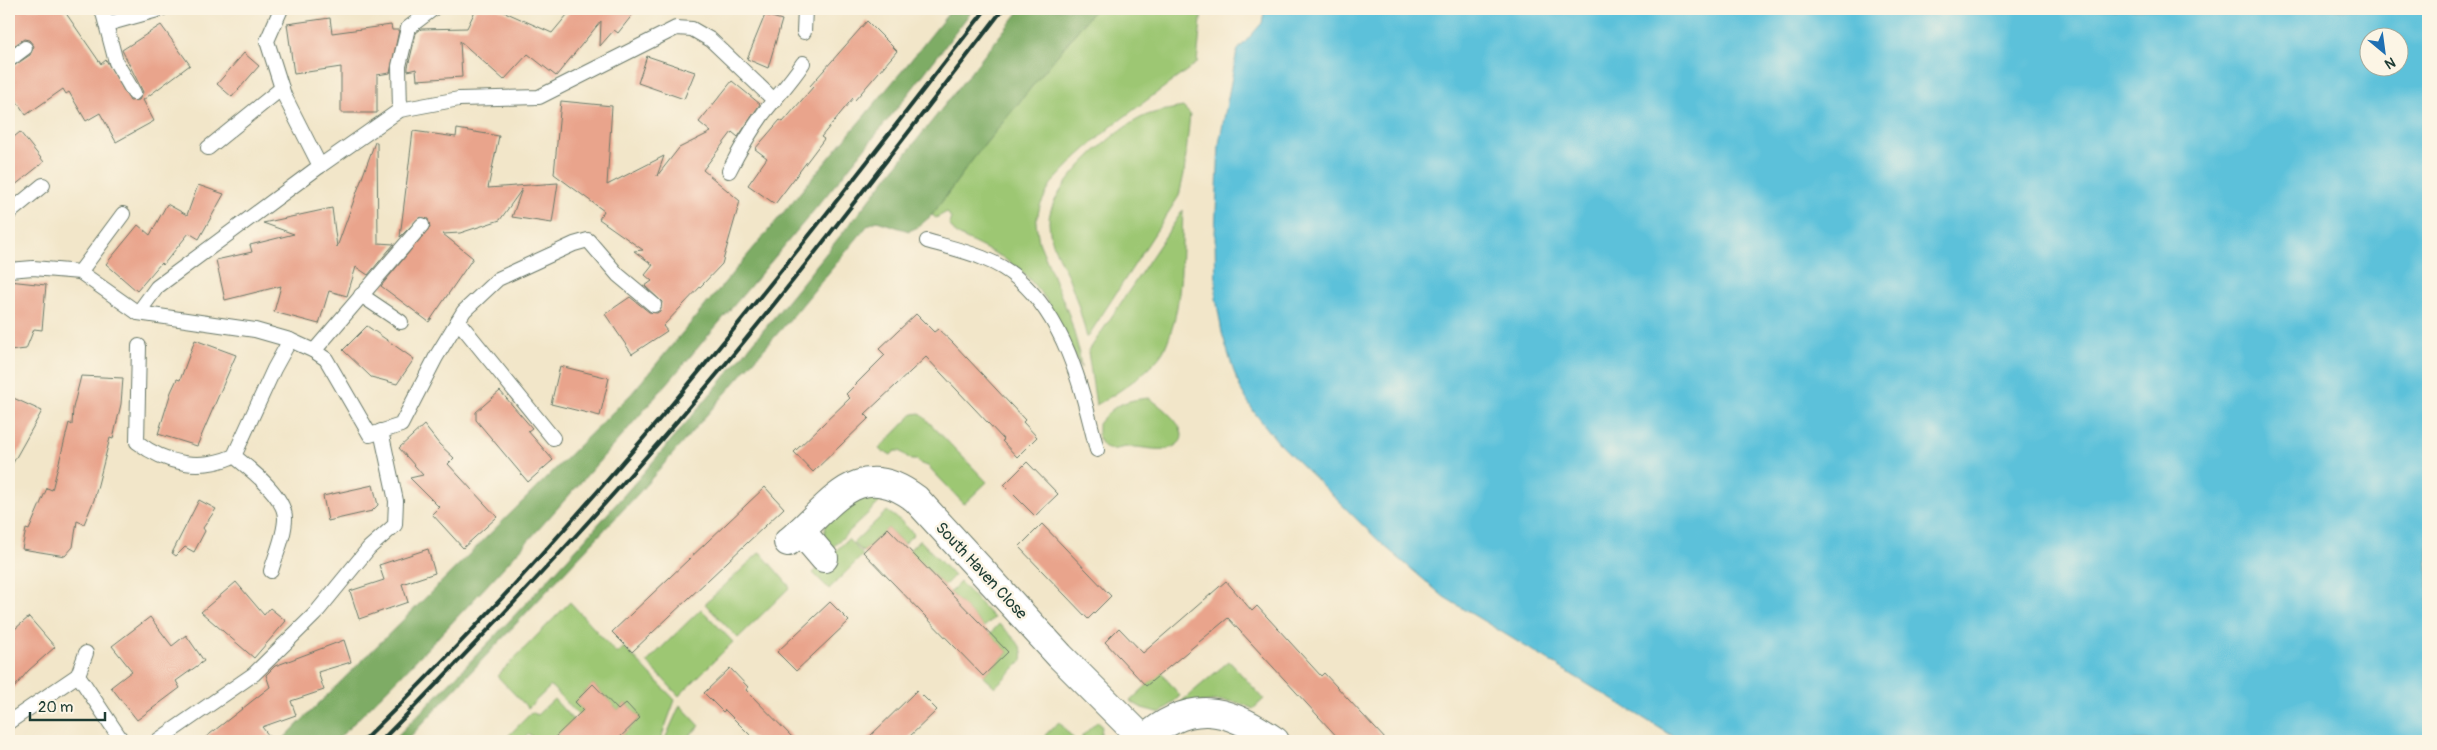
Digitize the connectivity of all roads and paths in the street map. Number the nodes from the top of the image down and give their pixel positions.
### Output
1 (102, 9) edge
2 (161, 9) edge
3 (281, 9) edge
4 (433, 9) edge
5 (805, 9) edge
6 (107, 24) junction
7 (804, 32) dead end
8 (24, 48) dead end
9 (9, 60) edge
10 (803, 63) dead end
11 (282, 88) junction
12 (134, 93) dead end
13 (775, 100) junction
14 (400, 110) junction
15 (208, 148) dead end
16 (320, 166) junction
17 (729, 171) dead end
18 (43, 185) dead end
19 (9, 213) edge
20 (124, 214) dead end
21 (422, 225) dead end
22 (927, 241) dead end
23 (9, 270) edge
24 (80, 272) junction
25 (361, 295) junction
26 (654, 305) dead end
27 (138, 314) junction
28 (458, 321) junction
29 (401, 322) dead end
30 (290, 340) junction
31 (139, 346) dead end
32 (314, 351) junction
33 (381, 432) junction
34 (553, 438) dead end
35 (1097, 450) dead end
36 (234, 456) junction
37 (824, 558) dead end
38 (270, 571) dead end
39 (86, 653) dead end
40 (78, 675) junction
41 (9, 722) edge
42 (1143, 740) edge
43 (122, 741) edge
44 (158, 741) edge
45 (1276, 741) edge

1 - 6 lane
2 - 6 lane
3 - 11 lane
4 - 14 lane
5 - 7 lane
6 - 12 lane
8 - 9 lane
10 - 13 lane
11 - 15 lane
11 - 16 lane
13 - 14 lane
13 - 17 lane
14 - 16 lane
16 - 27 lane
18 - 19 lane
20 - 24 lane
21 - 25 lane
22 - 35 lane
23 - 24 lane
24 - 27 lane
25 - 29 lane
25 - 32 lane
26 - 28 lane
27 - 30 lane
28 - 33 lane
28 - 34 lane
30 - 32 lane
30 - 36 lane
31 - 36 lane
32 - 33 lane
33 - 44 lane
36 - 38 lane
37 - 42 street, South Haven Close
39 - 40 lane
40 - 41 lane
40 - 43 lane
42 - 45 street

